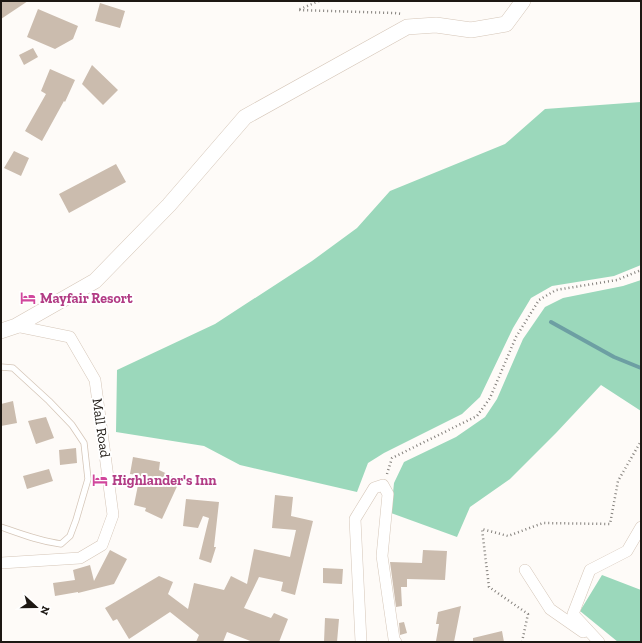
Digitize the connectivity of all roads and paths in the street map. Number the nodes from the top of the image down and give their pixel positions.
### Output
1 (319, 1) edge
2 (523, 1) edge
3 (403, 14) dead end
4 (641, 270) edge
5 (16, 326) junction
6 (1, 331) edge
7 (1, 367) edge
8 (641, 441) edge
9 (383, 485) junction
10 (1, 527) edge
11 (641, 527) edge
12 (1, 564) edge
13 (525, 570) dead end
14 (361, 642) edge
15 (396, 642) edge
16 (522, 642) edge
17 (599, 642) edge

1 - 3 path
2 - 5 main road
4 - 9 path
5 - 6 main road
5 - 12 street, Mall Road
7 - 10 lane
8 - 16 path
9 - 14 street
9 - 15 street
11 - 17 street
13 - 17 street

